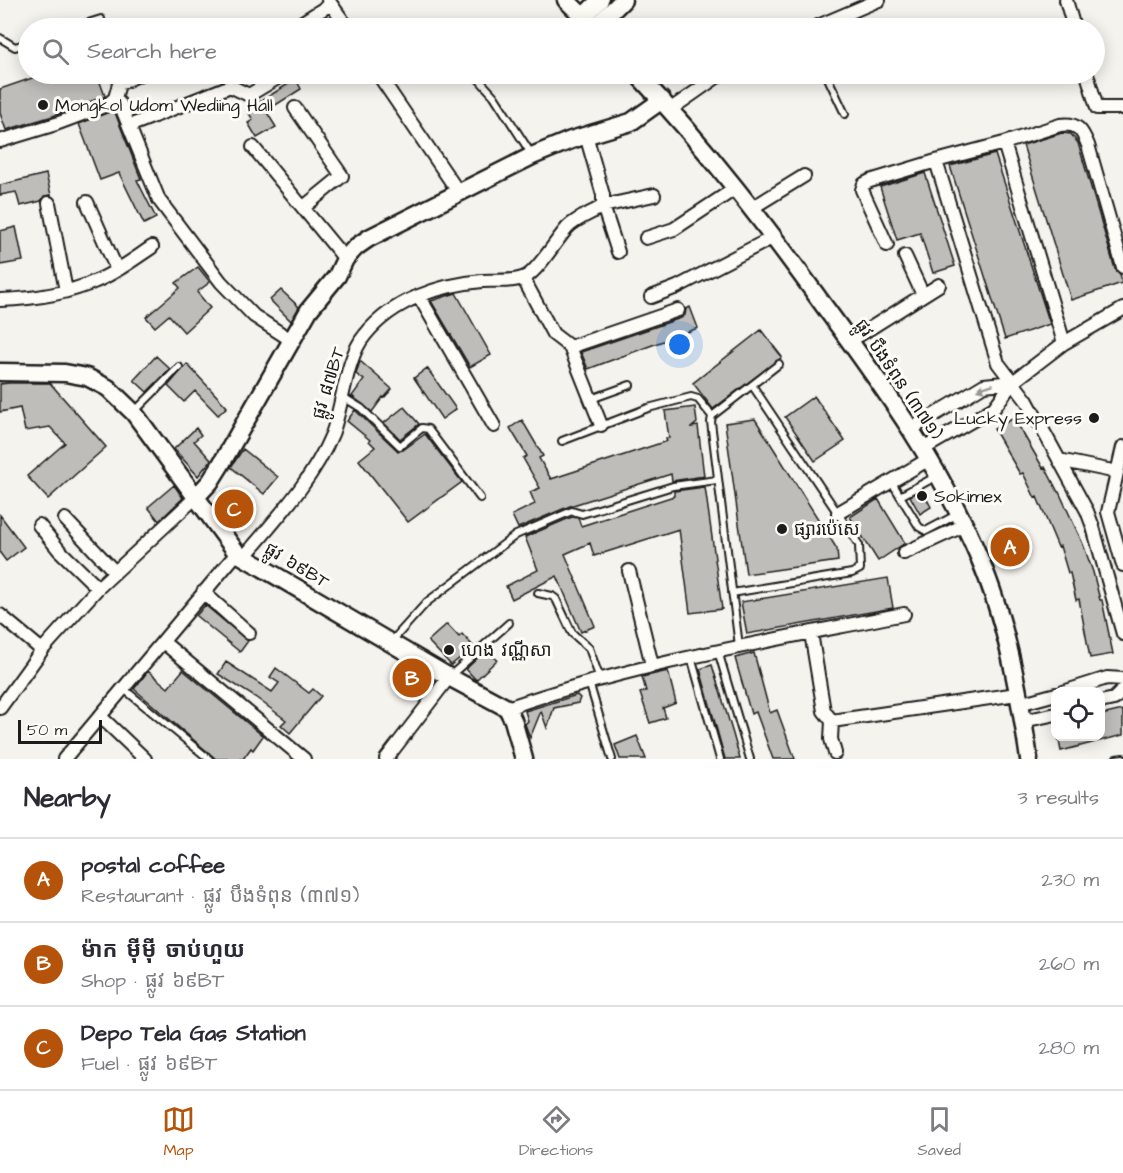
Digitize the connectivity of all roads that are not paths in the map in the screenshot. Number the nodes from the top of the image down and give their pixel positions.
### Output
1 (566, 0) edge
2 (600, 0) edge
3 (623, 0) edge
4 (879, 0) edge
5 (1066, 0) edge
6 (330, 2) edge
7 (307, 18) edge
8 (341, 18) edge
9 (585, 18) edge
10 (593, 18) edge
11 (599, 18) edge
12 (837, 18) edge
13 (1071, 18) edge
14 (0, 38) edge
15 (18, 46) edge
16 (119, 84) edge
17 (266, 84) edge
18 (385, 84) edge
19 (483, 84) edge
20 (647, 84) edge
21 (703, 84) edge
22 (831, 84) edge
23 (1090, 84) edge
24 (115, 98) junction
25 (666, 104) junction
26 (295, 108) dead end
27 (1123, 108) edge
28 (845, 114) dead end
29 (129, 126) junction
30 (586, 135) junction
31 (0, 141) edge
32 (1004, 143) junction
33 (253, 147) dead end
34 (532, 156) junction
35 (936, 161) junction
36 (804, 176) dead end
37 (736, 188) junction
38 (459, 193) junction
39 (654, 195) dead end
40 (87, 202) dead end
41 (49, 203) dead end
42 (603, 206) junction
43 (304, 207) junction
44 (752, 208) junction
45 (774, 237) junction
46 (646, 238) dead end
47 (886, 245) dead end
48 (152, 247) dead end
49 (618, 252) dead end
50 (905, 256) dead end
51 (345, 259) junction
52 (1123, 267) edge
53 (117, 270) junction
54 (523, 278) junction
55 (939, 285) dead end
56 (66, 291) junction
57 (923, 295) junction
58 (420, 296) junction
59 (651, 297) dead end
60 (0, 300) edge
61 (1123, 309) edge
62 (678, 310) dead end
63 (291, 340) junction
64 (850, 341) junction
65 (1064, 343) junction
66 (570, 347) junction
67 (779, 364) dead end
68 (179, 367) dead end
69 (0, 371) edge
70 (1012, 382) junction
71 (630, 385) dead end
72 (752, 385) junction
73 (343, 397) junction
74 (590, 399) junction
75 (134, 413) junction
76 (712, 416) junction
77 (601, 425) junction
78 (494, 426) dead end
79 (911, 429) junction
80 (562, 441) dead end
81 (1123, 447) edge
82 (926, 454) junction
83 (1059, 460) junction
84 (1117, 472) junction
85 (938, 475) junction
86 (717, 480) junction
87 (891, 481) junction
88 (900, 496) junction
89 (196, 497) junction
90 (480, 498) dead end
91 (838, 513) junction
92 (65, 519) dead end
93 (962, 520) junction
94 (39, 525) dead end
95 (904, 553) dead end
96 (241, 555) junction
97 (1123, 565) edge
98 (629, 571) dead end
99 (115, 572) junction
100 (98, 588) junction
101 (203, 592) junction
102 (732, 592) junction
103 (538, 593) dead end
104 (904, 614) dead end
105 (0, 615) edge
106 (510, 623) dead end
107 (249, 633) dead end
108 (811, 633) junction
109 (1123, 634) edge
110 (163, 642) junction
111 (390, 642) junction
112 (739, 646) junction
113 (42, 650) junction
114 (717, 650) junction
115 (691, 656) junction
116 (652, 665) junction
117 (449, 677) junction
118 (1123, 679) edge
119 (594, 680) junction
120 (1079, 687) edge
121 (124, 689) junction
122 (1123, 690) edge
123 (1051, 695) edge
124 (1018, 699) junction
125 (1105, 701) edge
126 (0, 708) edge
127 (507, 708) junction
128 (1051, 715) edge
129 (101, 717) junction
130 (1023, 721) junction
131 (832, 722) junction
132 (835, 753) dead end
133 (300, 758) edge
134 (1123, 758) edge
135 (64, 759) edge
136 (145, 759) edge
137 (209, 759) edge
138 (386, 759) edge
139 (525, 759) edge
140 (612, 759) edge
141 (720, 759) edge
142 (750, 759) edge
143 (1029, 759) edge
144 (1116, 759) edge

1 - 9 street
2 - 10 street
3 - 11 street
4 - 12 street
5 - 13 street
6 - 7 street
6 - 8 street
14 - 15 lane
16 - 24 street
17 - 29 street
18 - 38 street
19 - 34 lane
20 - 25 street, ផ្លូវ បឹងទំពុន (៣៧១)
21 - 25 street
22 - 28 lane
23 - 27 street
24 - 29 street
24 - 31 street
25 - 30 street
25 - 37 street, ផ្លូវ បឹងទំពុន (៣៧១)
26 - 43 street
29 - 63 street
30 - 34 street
30 - 42 street
32 - 35 street
32 - 52 street
32 - 65 street
33 - 43 street
34 - 38 street
35 - 47 street
35 - 70 street
36 - 44 street
37 - 44 street, ផ្លូវ បឹងទំពុន (៣៧១)
37 - 46 street
38 - 51 street
39 - 42 street
40 - 53 street
41 - 56 street
42 - 49 street
42 - 54 street
43 - 51 street
44 - 45 street, ផ្លូវ បឹងទំពុន (៣៧១)
45 - 59 street
45 - 64 street, ផ្លូវ បឹងទំពុន (៣៧១)
48 - 53 street
50 - 57 street
51 - 63 street
53 - 56 street
54 - 58 street, ផ្លូវ ៨៧BT
54 - 66 street
55 - 57 street
56 - 60 street
57 - 64 street
58 - 73 street, ផ្លូវ ៨៧BT
58 - 78 street
61 - 65 street
62 - 66 street
63 - 89 street
64 - 79 street, ផ្លូវ បឹងទំពុន (៣៧១)
65 - 70 street
66 - 74 street
67 - 72 lane
68 - 75 lane
69 - 75 street, ផ្លូវ ៦៩BT
70 -> 79 street
70 - 82 street
70 - 83 street
71 - 74 lane
72 - 76 lane
72 - 91 lane
73 - 90 lane
73 - 96 street, ផ្លូវ ៨៧BT
74 - 77 street
75 - 89 street, ផ្លូវ ៦៩BT
76 - 77 lane
76 - 86 lane
77 - 80 lane
79 - 82 street, ផ្លូវ បឹងទំពុន (៣៧១)
81 - 84 street
82 - 85 street, ផ្លូវ បឹងទំពុន (៣៧១)
82 - 87 street
83 - 84 street
83 - 109 street
84 - 97 street
85 - 88 lane
85 - 93 street, ផ្លូវ បឹងទំពុន (៣៧១)
86 - 102 lane
86 - 111 lane
87 - 88 lane
87 - 91 street
88 - 93 lane
89 - 96 street, ផ្លូវ ៦៩BT
89 - 99 street
91 - 102 lane
92 - 99 street
93 - 95 street
93 - 124 street, ផ្លូវ បឹងទំពុន (៣៧១)
94 - 100 street
96 - 101 street, ផ្លូវ ៨៧BT
96 - 111 street, ផ្លូវ ៦៩BT
98 - 116 street
99 - 100 street
100 - 113 street
101 - 107 street
101 - 110 street, ផ្លូវ ៨៧BT
102 - 112 lane
103 - 119 lane
104 - 108 street
105 - 113 street
106 - 117 lane
108 - 112 street
108 - 131 street
110 - 121 street, ផ្លូវ ៨៧BT
110 - 133 street
111 - 117 street, ផ្លូវ ៦៩BT
112 - 114 street
113 - 126 street
114 - 115 street
114 - 142 lane
115 - 116 street
115 - 141 lane
116 - 119 street
117 - 127 street, ផ្លូវ ៦៩BT
117 - 138 street
118 - 120 street
119 - 127 street
119 - 140 lane
121 - 129 street, ផ្លូវ ៨៧BT
121 - 137 lane
122 - 125 street
123 - 124 street
124 - 130 street, ផ្លូវ បឹងទំពុន (៣៧១)
124 - 131 street
127 - 139 street
128 - 130 street
129 - 135 street, ផ្លូវ ៨៧BT
129 - 136 street
130 - 143 street, ផ្លូវ បឹងទំពុន (៣៧១)
131 - 132 street
134 - 144 lane

